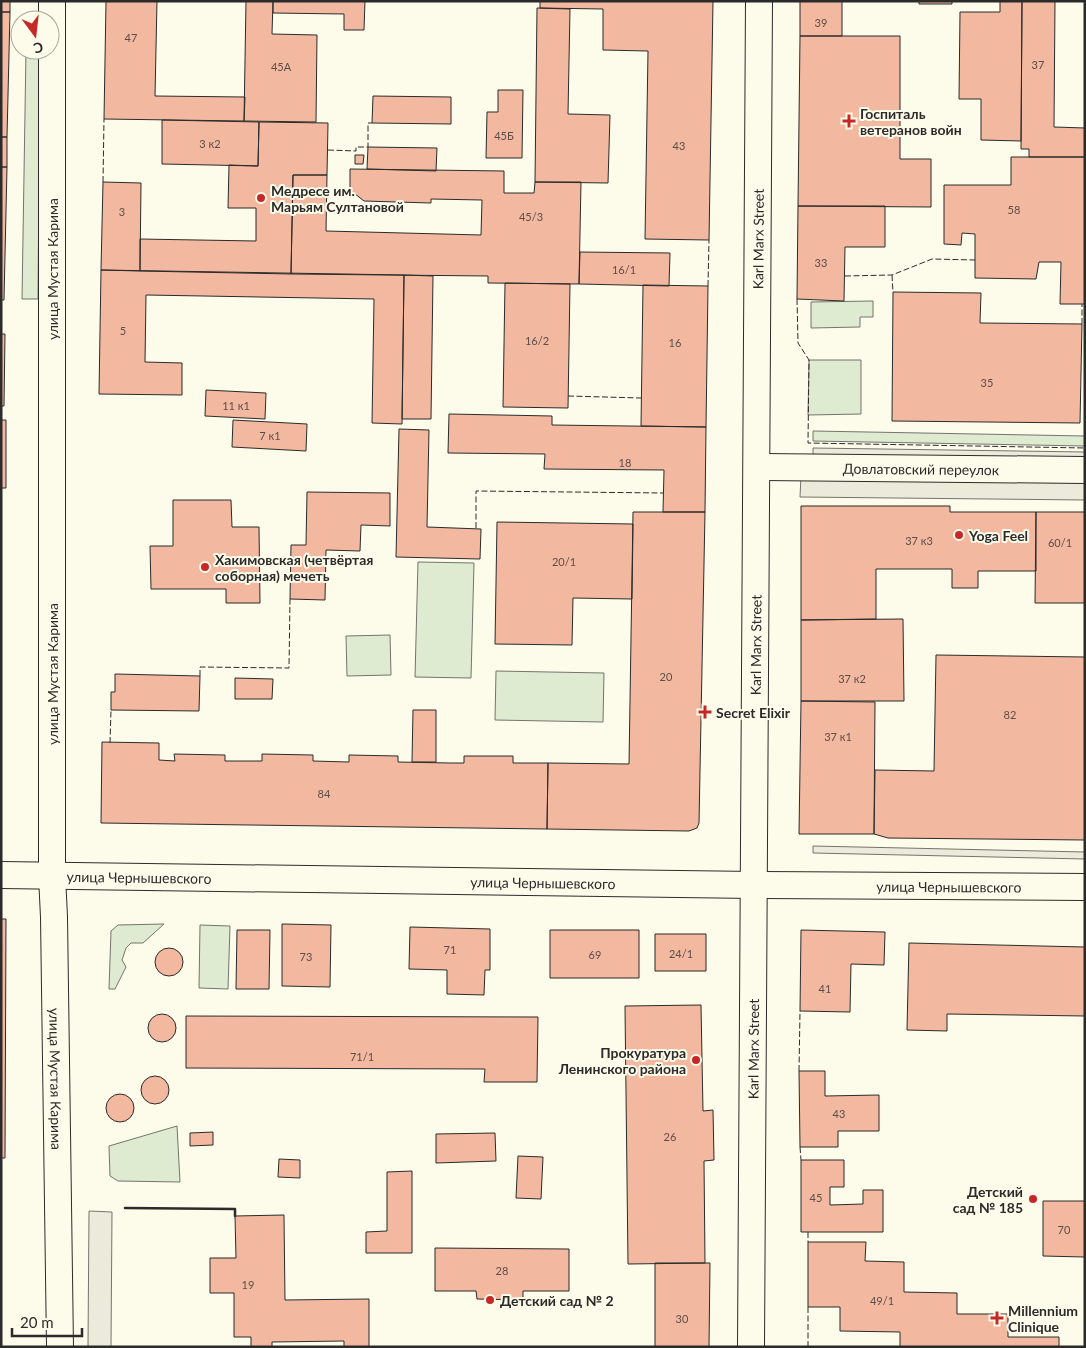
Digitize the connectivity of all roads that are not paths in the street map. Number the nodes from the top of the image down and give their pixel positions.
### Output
1 (52, 1) edge
2 (759, 1) edge
3 (757, 467) junction
4 (1085, 470) edge
5 (1, 875) edge
6 (52, 876) junction
7 (754, 885) junction
8 (1085, 887) edge
9 (60, 1347) edge
10 (751, 1347) edge

1 - 6 street, улица Мустая Карима
2 - 3 street, Karl Marx Street
3 - 4 street, Довлатовский переулок
3 - 7 street, Karl Marx Street
5 - 6 street, улица Чернышевского
6 - 7 street, улица Чернышевского
6 - 9 street, улица Мустая Карима
7 - 8 street, улица Чернышевского
7 - 10 street, Karl Marx Street

